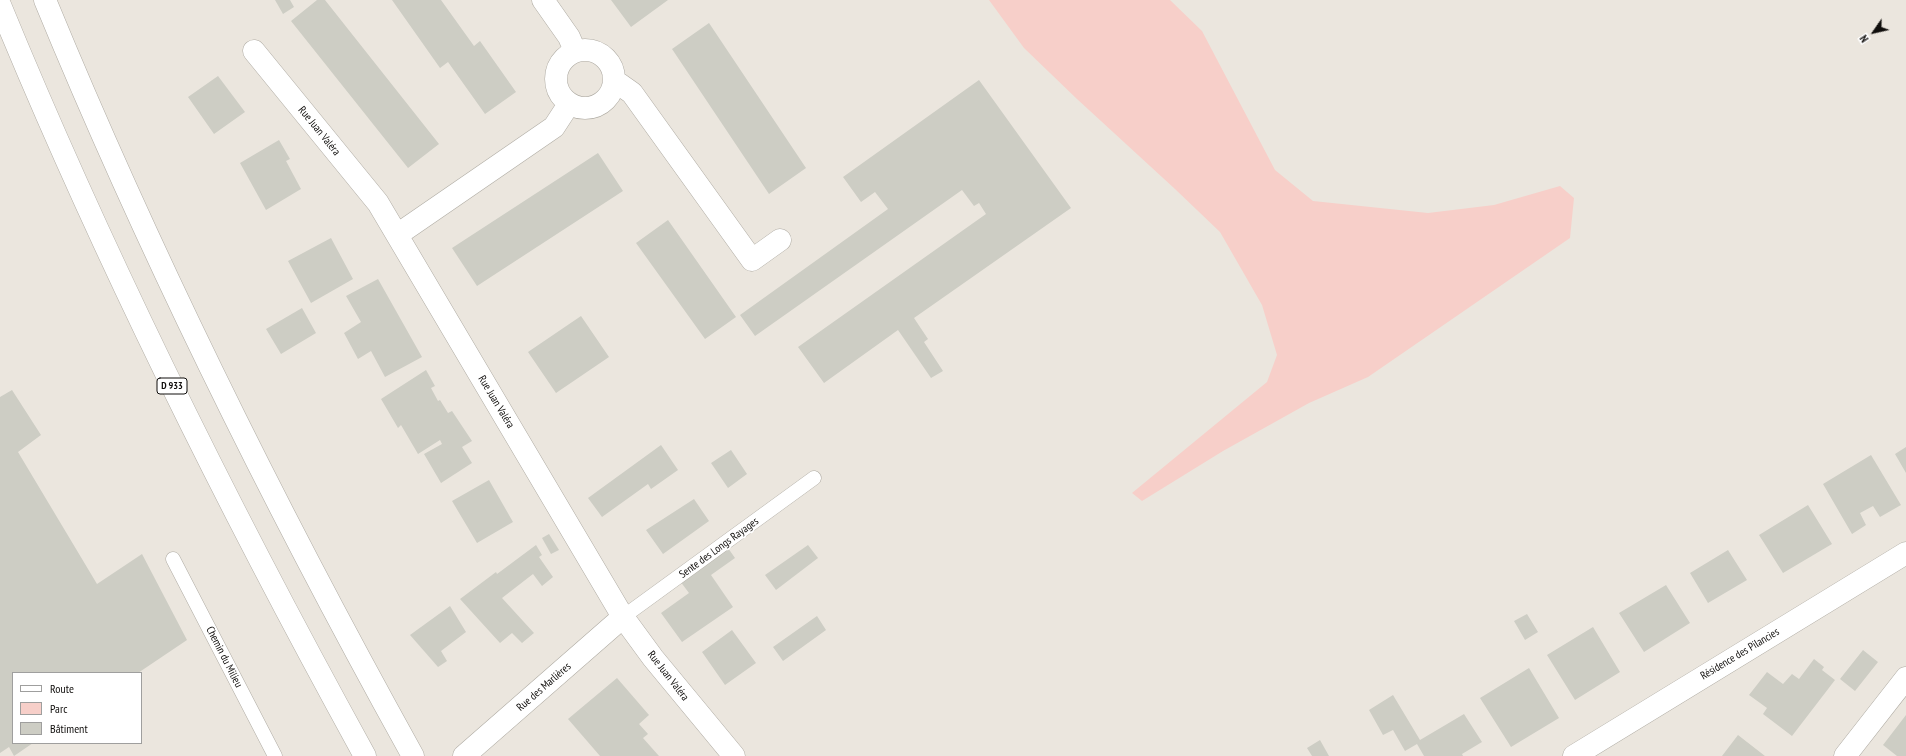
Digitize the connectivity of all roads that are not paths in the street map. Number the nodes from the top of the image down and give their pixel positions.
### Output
1 (45, 0) edge
2 (543, 0) edge
3 (0, 5) edge
4 (575, 51) junction
5 (254, 52) dead end
6 (615, 81) junction
7 (570, 104) junction
8 (397, 235) junction
9 (780, 240) dead end
10 (814, 478) dead end
11 (1906, 553) edge
12 (173, 559) dead end
13 (623, 617) junction
14 (1906, 678) edge
15 (275, 756) edge
16 (365, 756) edge
17 (413, 756) edge
18 (464, 756) edge
19 (734, 756) edge
20 (1574, 756) edge
21 (1845, 756) edge

1 - 17 main road
2 - 4 main road
3 - 16 main road, D 933
4 - 6 main road
4 - 7 main road
5 - 8 main road, Rue Juan Valéra
6 - 7 main road
6 - 9 main road
7 - 8 main road
8 - 13 main road, Rue Juan Valéra
10 - 13 lane, Sente des Longs Rayages
11 - 20 main road, Résidence des Pilancies
12 - 15 lane, Chemin du Milieu
13 - 18 main road, Rue des Marlières
13 - 19 main road, Rue Juan Valéra
14 - 21 main road

